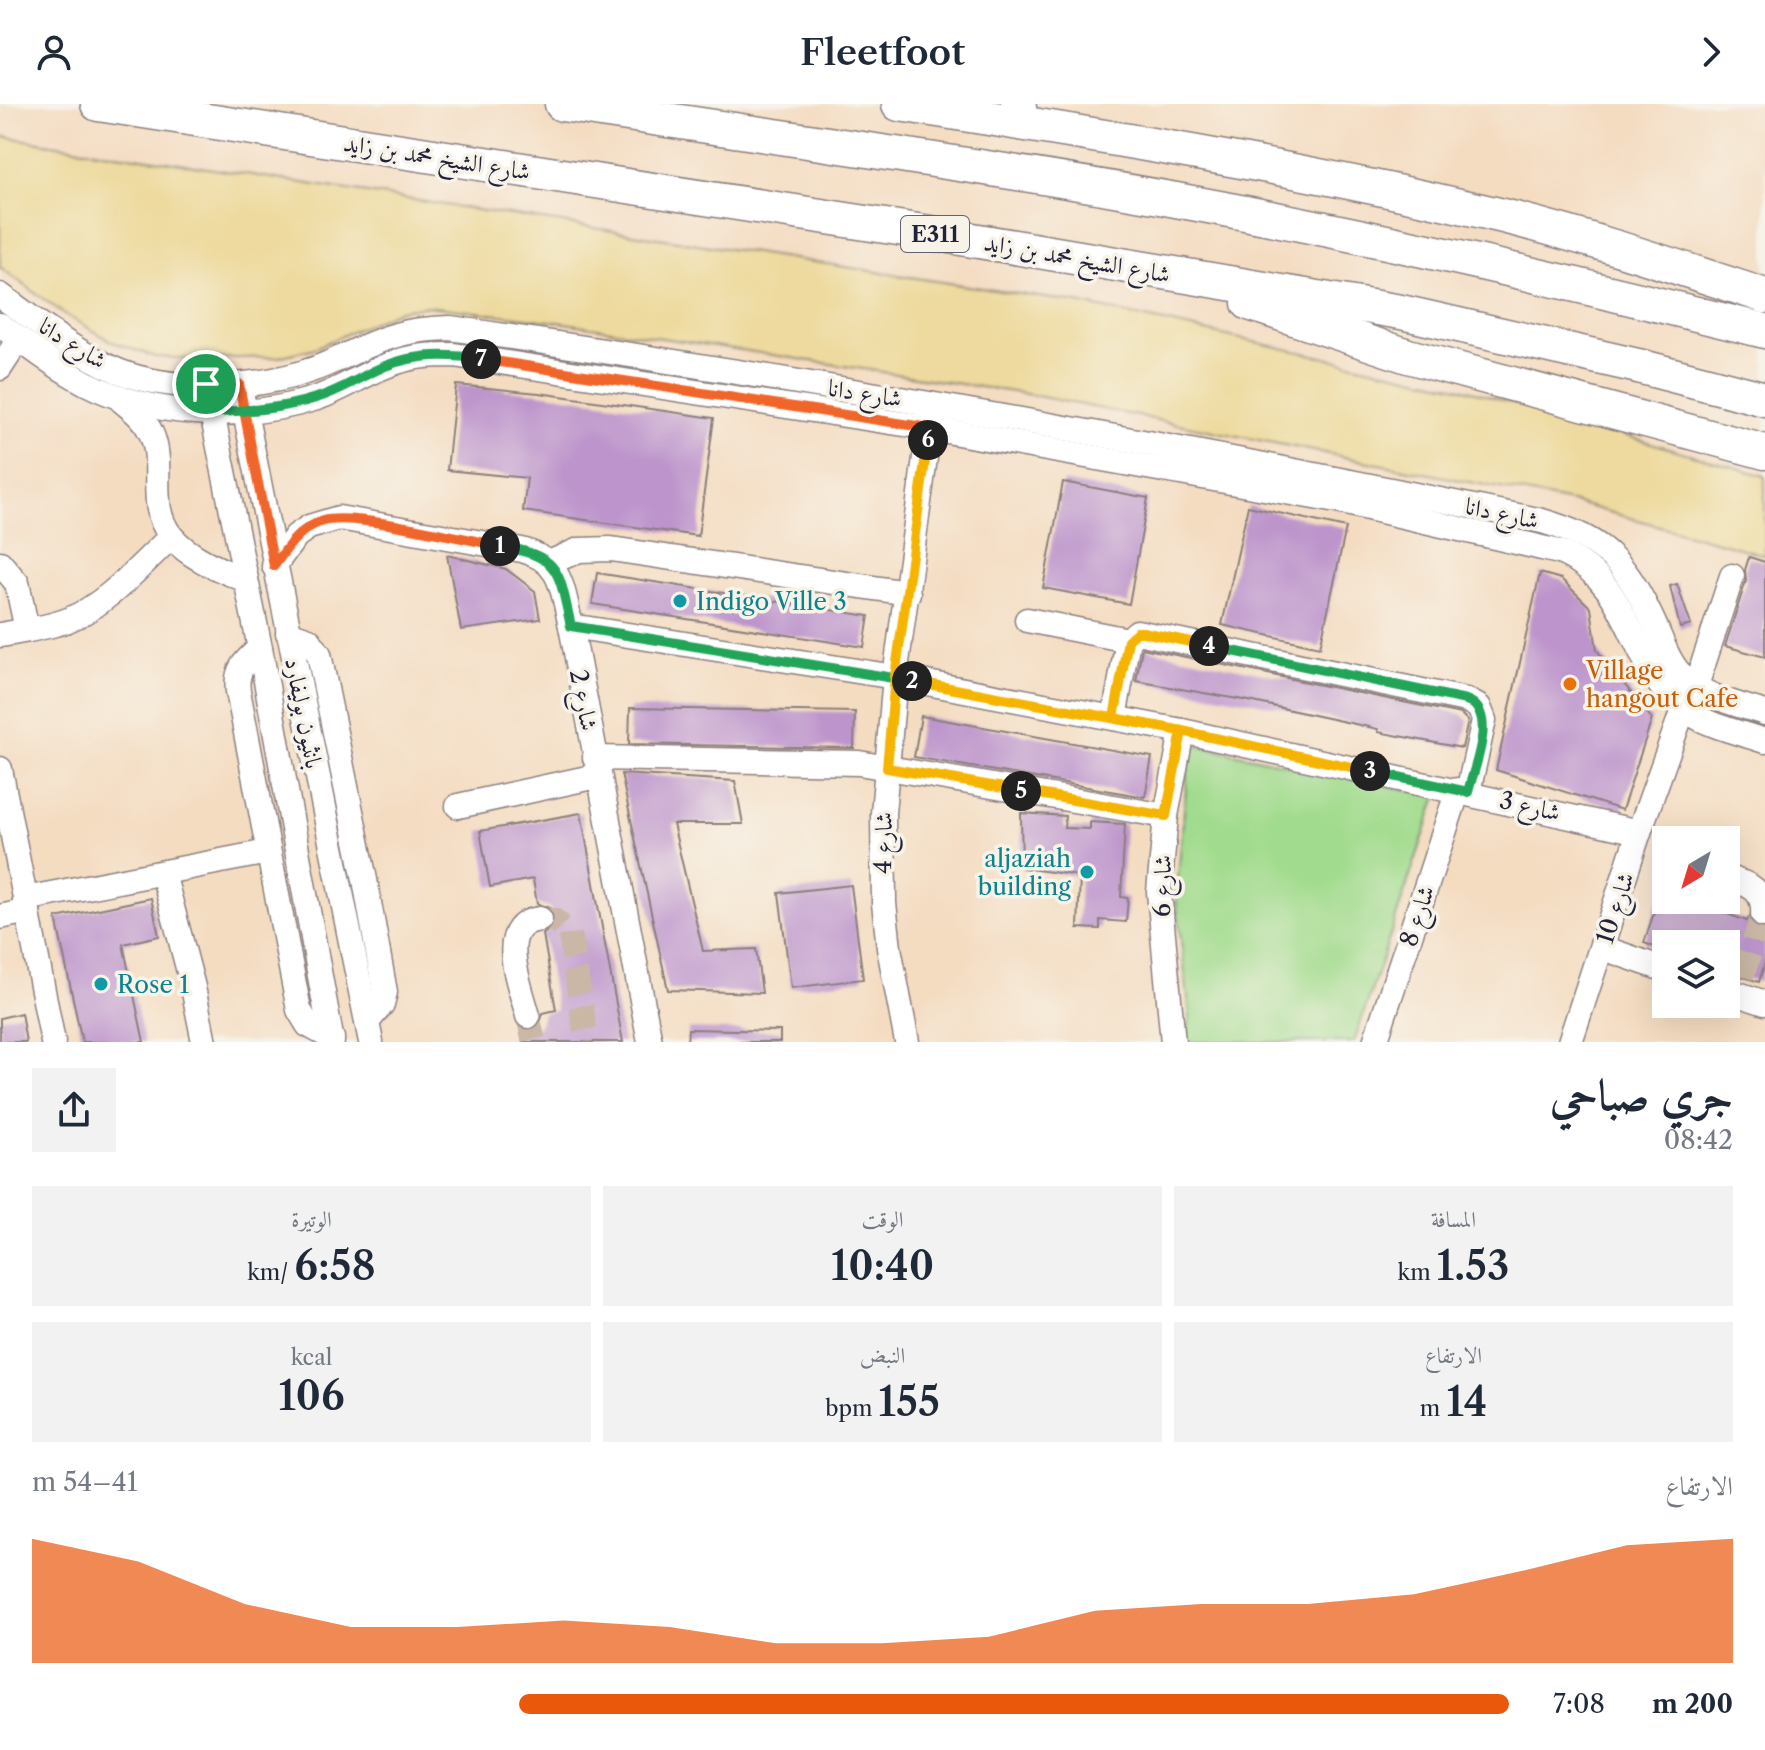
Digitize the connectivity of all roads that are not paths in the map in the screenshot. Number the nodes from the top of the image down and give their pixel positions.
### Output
1 (98, 104) edge
2 (562, 104) edge
3 (899, 104) edge
4 (1012, 105) edge
5 (1158, 272) junction
6 (1765, 273) edge
7 (0, 295) edge
8 (1765, 296) edge
9 (1765, 331) edge
10 (10, 332) edge
11 (0, 368) edge
12 (206, 384) junction
13 (239, 384) junction
14 (117, 396) junction
15 (1765, 399) edge
16 (287, 406) junction
17 (245, 411) junction
18 (211, 412) junction
19 (931, 416) junction
20 (1765, 452) edge
21 (255, 463) junction
22 (171, 537) junction
23 (0, 563) edge
24 (549, 563) junction
25 (274, 566) junction
26 (1732, 576) dead end
27 (246, 580) junction
28 (908, 593) junction
29 (1027, 620) dead end
30 (571, 626) junction
31 (27, 630) junction
32 (0, 635) edge
33 (1128, 640) junction
34 (260, 648) junction
35 (895, 677) junction
36 (1694, 685) junction
37 (1683, 709) junction
38 (1765, 713) edge
39 (1114, 718) junction
40 (1182, 731) junction
41 (1765, 741) edge
42 (596, 767) junction
43 (887, 768) junction
44 (0, 769) edge
45 (1463, 791) junction
46 (458, 806) dead end
47 (1166, 816) junction
48 (1639, 832) junction
49 (268, 852) junction
50 (163, 873) junction
51 (1740, 882) edge
52 (27, 905) junction
53 (1763, 915) dead end
54 (0, 917) edge
55 (540, 919) dead end
56 (1603, 948) junction
57 (1652, 965) edge
58 (1740, 989) edge
59 (1765, 1003) edge
60 (528, 1016) tunnel mouth
61 (369, 1032) edge
62 (337, 1041) edge
63 (53, 1042) edge
64 (204, 1042) edge
65 (650, 1042) edge
66 (907, 1042) edge
67 (1173, 1042) edge
68 (1375, 1042) edge
69 (1570, 1042) edge

1 - 5 highway, شارع الشيخ محمد بن زايد / E311
2 - 9 highway
3 - 8 highway
4 - 6 highway
5 - 15 highway, شارع الشيخ محمد بن زايد / E311
5 - 20 highway
7 - 12 street, شارع دانا
10 - 11 street
10 - 14 street, شارع دانا
12 - 13 street, شارع دانا
12 - 18 street, بانثيون بوليفارد
13 - 17 street, بانثيون بوليفارد
13 - 19 street, شارع دانا
14 - 18 street, شارع دانا
14 - 22 street
16 - 17 street, شارع دانا
16 - 19 street, شارع دانا
16 - 21 street
17 - 18 street, شارع دانا
17 - 21 street, بانثيون بوليفارد
18 - 27 street, بانثيون بوليفارد
19 - 28 street, شارع 4
19 - 36 street, شارع دانا
19 - 37 street, شارع دانا
21 - 25 street, بانثيون بوليفارد
22 - 27 street
22 - 31 street
23 - 31 street
24 - 25 street
24 - 28 street
24 - 30 street, شارع 2
25 - 61 street, بانثيون بوليفارد
26 - 36 street, شارع 10
27 - 34 street, بانثيون بوليفارد
28 - 35 street, شارع 4
29 - 33 street, شارع 8
30 - 35 street, شارع 3
30 - 42 street, شارع 2
31 - 32 street
33 - 39 street
33 - 45 street, شارع 8
34 - 49 street
34 - 62 street, بانثيون بوليفارد
35 - 39 street, شارع 3
35 - 43 street, شارع 4
36 - 37 street, شارع 10
36 - 38 street, شارع دانا
37 - 41 street, شارع دانا
37 - 48 street, شارع 10
39 - 40 street, شارع 3
40 - 45 street, شارع 3
40 - 47 street, شارع 6
42 - 43 street
42 - 46 street
42 - 65 street, شارع 2
43 - 47 street
43 - 66 street, شارع 4
44 - 52 street
45 - 48 street, شارع 3
45 - 68 street, شارع 8
47 - 67 street, شارع 6
48 - 56 street, شارع 10
49 - 50 street
49 - 62 street
50 - 52 street
50 - 64 street
51 - 53 street
52 - 54 street
52 - 63 street
55 - 60 street
56 - 57 street
56 - 69 street, شارع 10
58 - 59 street

